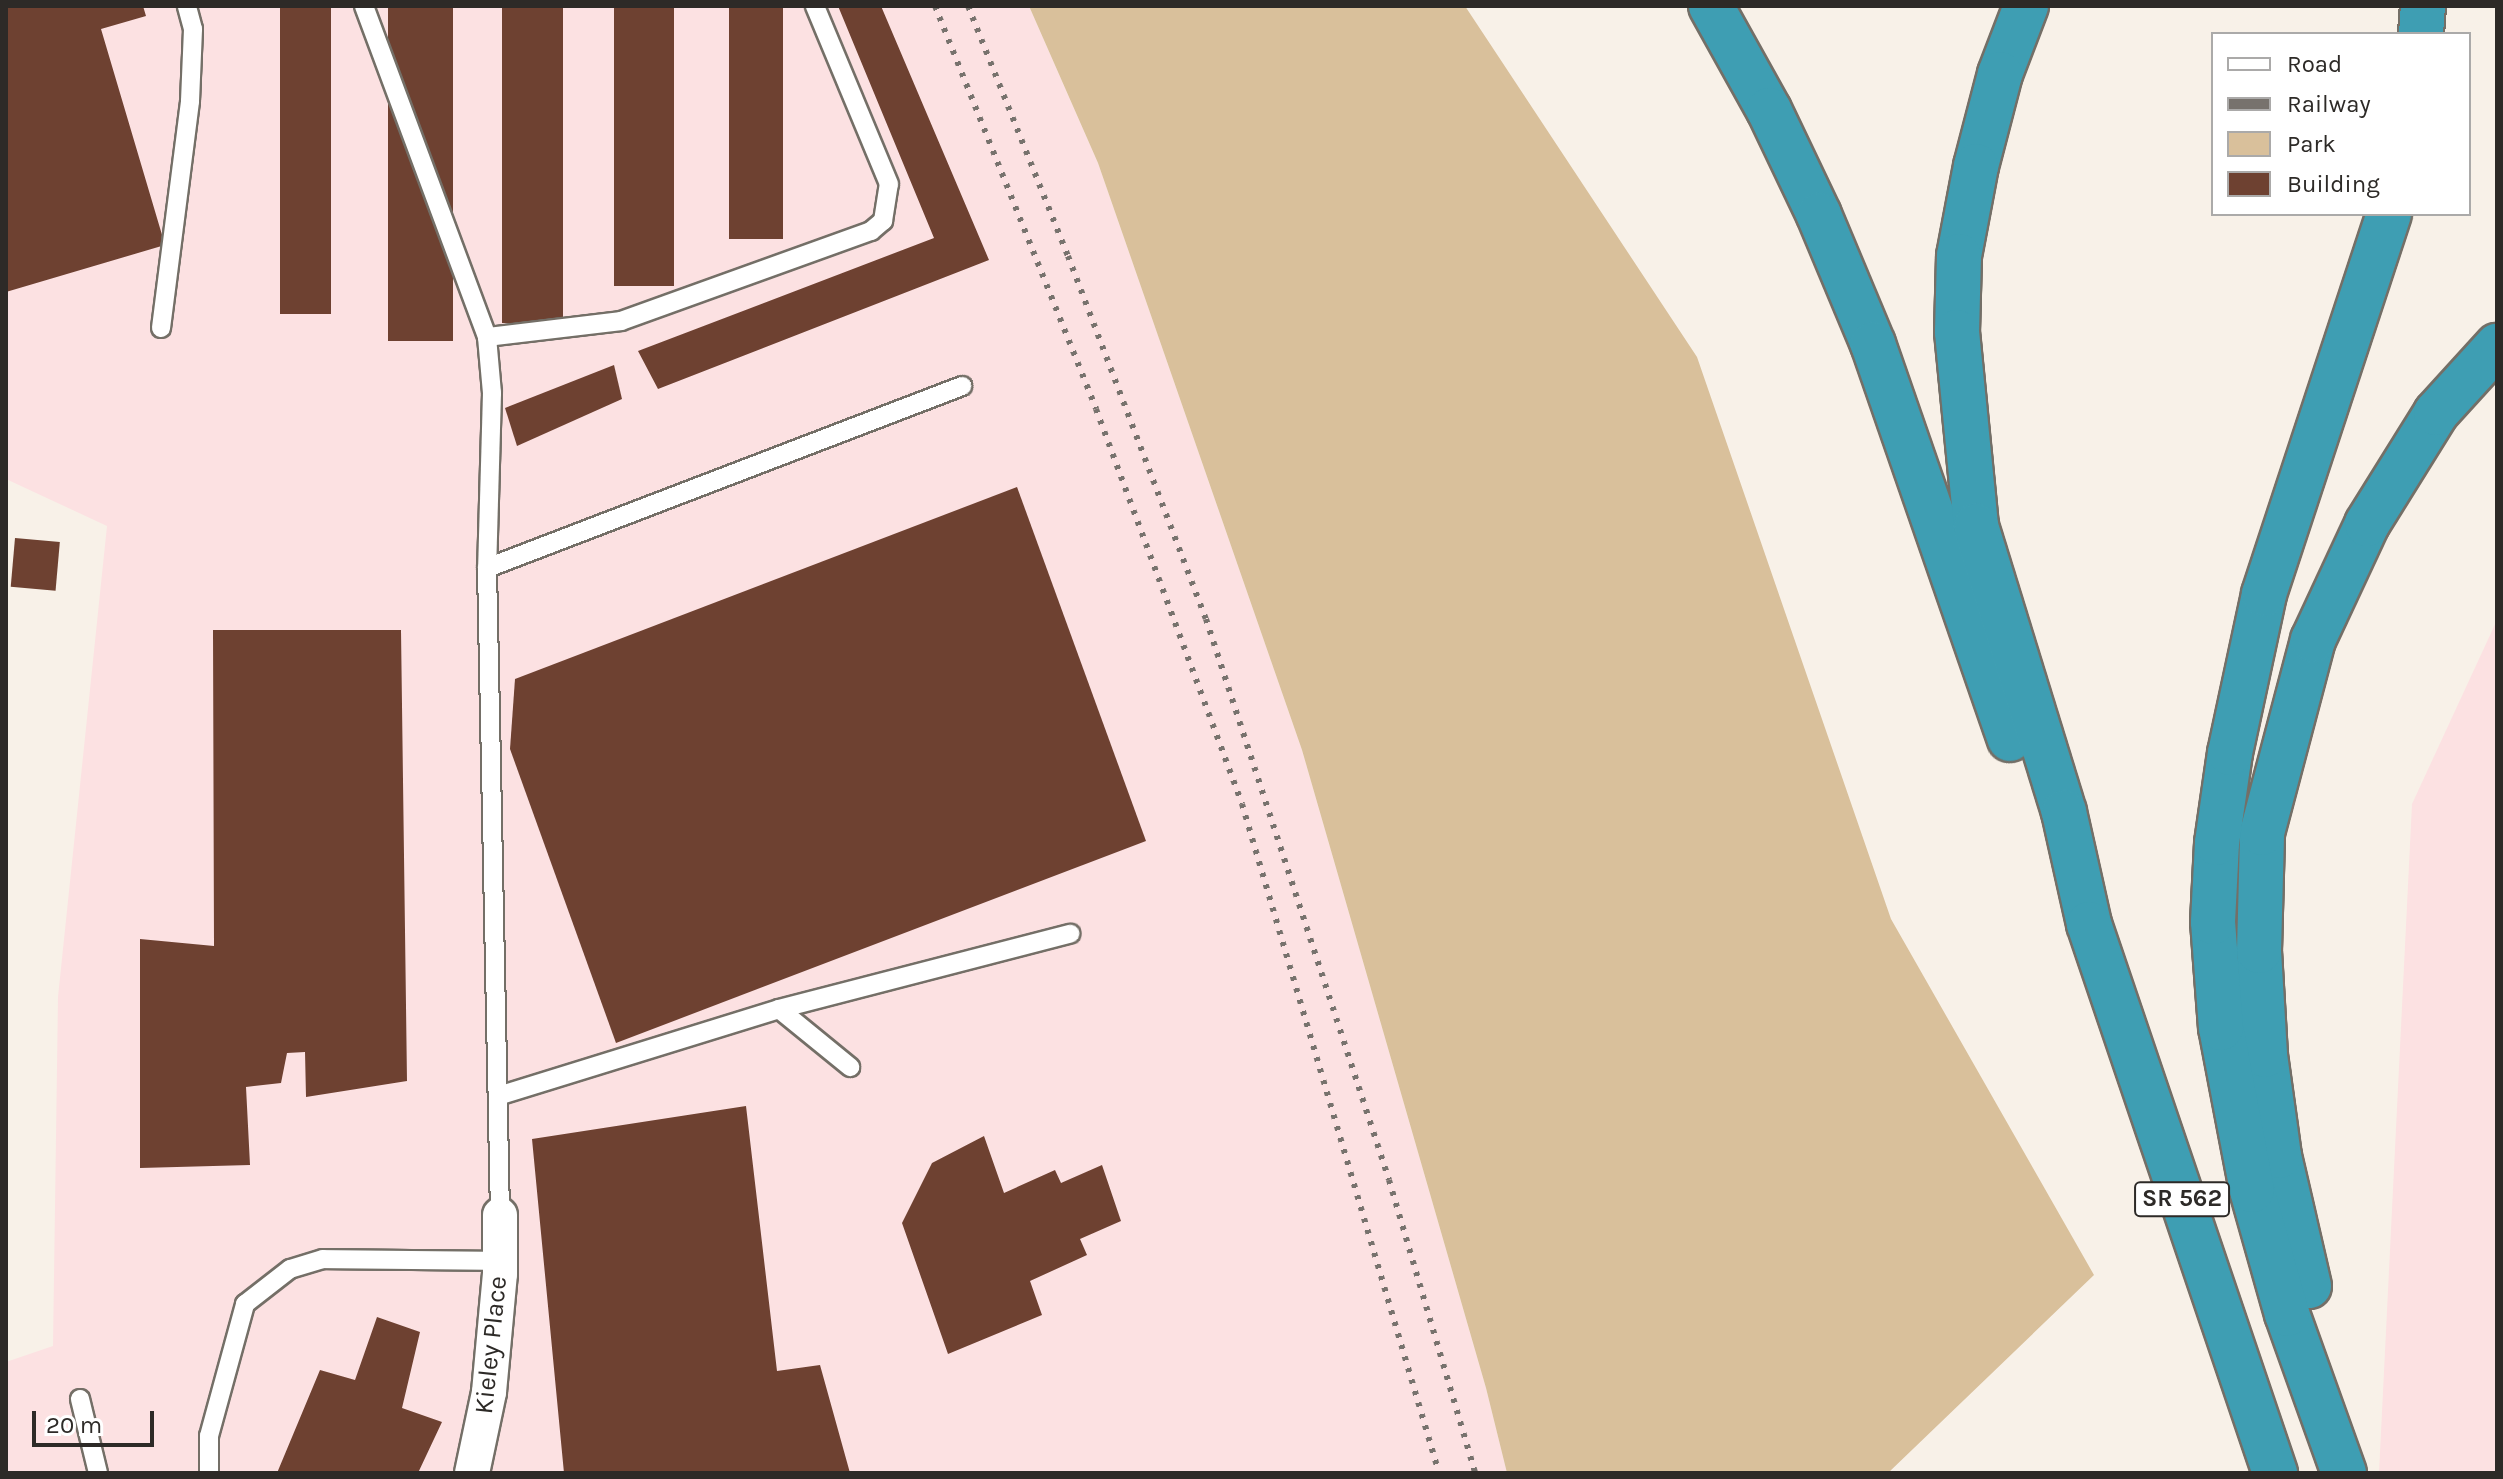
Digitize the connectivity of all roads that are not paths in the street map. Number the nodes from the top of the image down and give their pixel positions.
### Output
1 (187, 6) edge
2 (364, 6) edge
3 (815, 6) edge
4 (1711, 6) edge
5 (2026, 6) edge
6 (2423, 6) edge
7 (2421, 32) edge
8 (2388, 216) edge
9 (161, 328) dead end
10 (487, 337) junction
11 (2497, 346) edge
12 (962, 386) dead end
13 (487, 568) junction
14 (2089, 924) junction
15 (1070, 934) dead end
16 (779, 1009) junction
17 (850, 1067) dead end
18 (498, 1096) junction
19 (500, 1215) joint
20 (500, 1261) junction
21 (80, 1399) dead end
22 (98, 1473) edge
23 (209, 1473) edge
24 (472, 1473) edge
25 (2275, 1473) edge
26 (2344, 1473) edge
27 (2361, 1473) edge

1 - 9 lane
2 - 10 lane
3 - 10 lane
4 - 14 highway
5 - 14 highway
6 - 7 highway
8 - 26 highway
10 - 13 lane
11 - 27 highway
12 - 13 lane
13 - 18 lane
14 - 25 highway, SR 562
15 - 16 lane
16 - 17 lane
16 - 18 lane
18 - 19 lane
19 - 20 street, Kieley Place
20 - 23 lane
20 - 24 street, Kieley Place
21 - 22 lane

